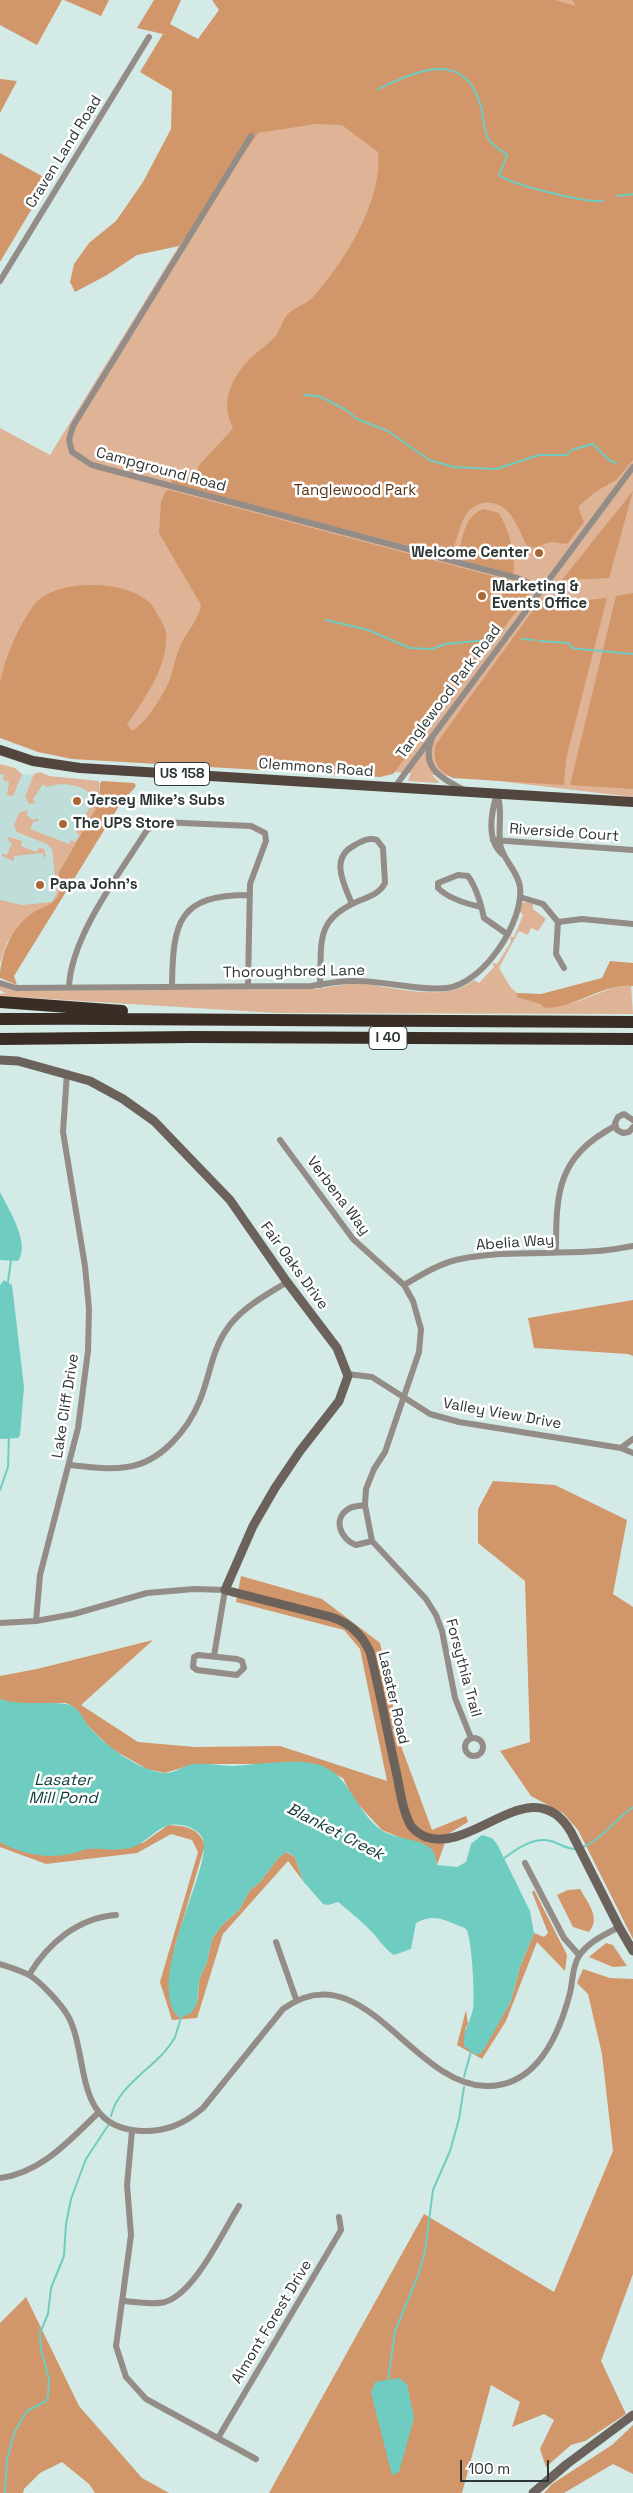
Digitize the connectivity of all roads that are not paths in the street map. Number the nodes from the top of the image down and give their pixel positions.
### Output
1 (149, 37) dead end
2 (250, 136) dead end
3 (0, 281) edge
4 (633, 467) edge
5 (542, 588) junction
6 (434, 732) junction
7 (0, 750) edge
8 (394, 788) junction
9 (468, 792) junction
10 (497, 794) junction
11 (633, 802) edge
12 (496, 840) junction
13 (633, 850) edge
14 (249, 895) junction
15 (520, 897) junction
16 (352, 904) junction
17 (481, 907) junction
18 (558, 922) junction
19 (633, 924) edge
20 (508, 934) junction
21 (564, 968) dead end
22 (0, 983) edge
23 (320, 985) junction
24 (172, 986) junction
25 (248, 986) junction
26 (69, 987) junction
27 (0, 1002) edge
28 (161, 1018) junction
29 (0, 1019) edge
30 (633, 1022) edge
31 (0, 1039) edge
32 (633, 1040) edge
33 (0, 1060) edge
34 (67, 1073) junction
35 (633, 1120) edge
36 (615, 1126) junction
37 (633, 1128) edge
38 (280, 1140) dead end
39 (633, 1246) edge
40 (556, 1252) junction
41 (287, 1282) junction
42 (404, 1285) junction
43 (347, 1374) junction
44 (403, 1396) junction
45 (633, 1439) edge
46 (621, 1448) junction
47 (633, 1453) edge
48 (69, 1465) junction
49 (365, 1505) junction
50 (372, 1541) junction
51 (225, 1590) junction
52 (36, 1621) junction
53 (0, 1622) edge
54 (214, 1656) junction
55 (471, 1738) dead end
56 (526, 1862) dead end
57 (116, 1915) dead end
58 (618, 1928) junction
59 (276, 1942) dead end
60 (633, 1951) edge
61 (580, 1955) junction
62 (0, 1964) edge
63 (29, 1975) junction
64 (296, 1999) junction
65 (98, 2113) junction
66 (132, 2131) junction
67 (0, 2178) edge
68 (239, 2206) dead end
69 (339, 2217) dead end
70 (123, 2301) junction
71 (633, 2415) edge
72 (218, 2438) junction
73 (256, 2459) dead end
74 (533, 2493) edge

1 - 3 street, Craven Land Road
2 - 5 street, Campground Road
4 - 5 street, Tanglewood Park Road
5 - 6 street, Tanglewood Park Road
6 - 8 street, Tanglewood Park Road
6 - 9 street
7 - 8 main road, Clemmons Road / US 158
8 - 9 main road, Clemmons Road / US 158
9 - 10 main road, Clemmons Road / US 158
10 - 11 main road, Clemmons Road / US 158
10 - 12 street
12 - 13 street, Riverside Court
12 - 15 street, Thoroughbred Lane
14 - 24 street
14 - 25 street
14 - 26 street
15 - 18 street
15 - 20 street, Thoroughbred Lane
16 - 16 street
16 - 23 street
17 - 17 street
17 - 20 street
18 - 19 street
18 - 21 street
20 - 23 street, Thoroughbred Lane
22 - 26 street, Thoroughbred Lane
23 - 25 street, Thoroughbred Lane
24 - 25 street, Thoroughbred Lane
24 - 26 street, Thoroughbred Lane
27 - 28 highway
28 - 29 highway, I 40
28 - 30 highway, I 40
31 - 32 highway, I 40
33 - 34 street, Fair Oaks Drive
34 - 41 street, Fair Oaks Drive
34 - 48 street, Lake Cliff Drive
35 - 36 street
36 - 37 street
36 - 40 street
38 - 42 street, Verbena Way
39 - 40 street, Abelia Way
40 - 42 street, Abelia Way
41 - 43 street, Fair Oaks Drive
41 - 48 street
42 - 44 street, Verbena Way
43 - 44 street, Valley View Drive
43 - 51 street
44 - 46 street, Valley View Drive
44 - 49 street
45 - 46 street
46 - 47 street, Valley View Drive
48 - 52 street, Lake Cliff Drive
49 - 50 street
49 - 50 street
50 - 55 street, Forsythia Trail
51 - 52 street, Lasater Road
51 - 54 street
51 - 58 street, Lasater Road
52 - 53 street, Lasater Road
54 - 54 street
56 - 61 street
57 - 63 street
58 - 60 street, Lasater Road
58 - 61 street
59 - 64 street
61 - 64 street
62 - 63 street
63 - 65 street
64 - 66 street
65 - 66 street
65 - 67 street
66 - 70 street
68 - 70 street
69 - 72 street, Almont Forest Drive
70 - 72 street
71 - 74 street
72 - 73 street

